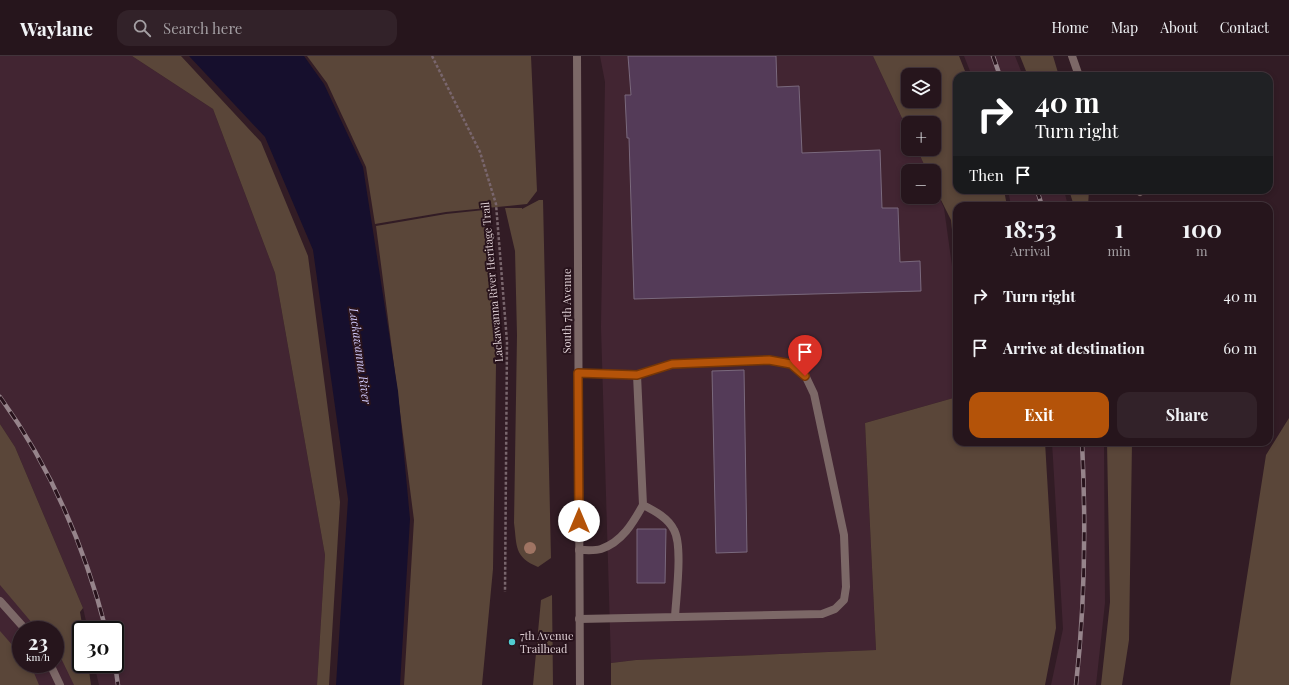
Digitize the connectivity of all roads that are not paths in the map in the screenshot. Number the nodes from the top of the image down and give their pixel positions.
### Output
1 (577, 56) edge
2 (1072, 56) edge
3 (1078, 72) edge
4 (578, 373) junction
5 (637, 375) junction
6 (643, 505) junction
7 (579, 550) junction
8 (0, 601) edge
9 (675, 617) junction
10 (579, 619) junction
11 (18, 621) edge
12 (54, 673) edge
13 (60, 685) edge
14 (580, 685) edge

1 - 4 street, South 7th Avenue
2 - 3 street
4 - 5 street
4 - 7 street, South 7th Avenue
5 - 6 street
5 - 9 street
6 - 7 street
6 - 9 street
7 - 10 street, South 7th Avenue
8 - 11 street
9 - 10 street
10 - 14 street, South 7th Avenue
12 - 13 street

